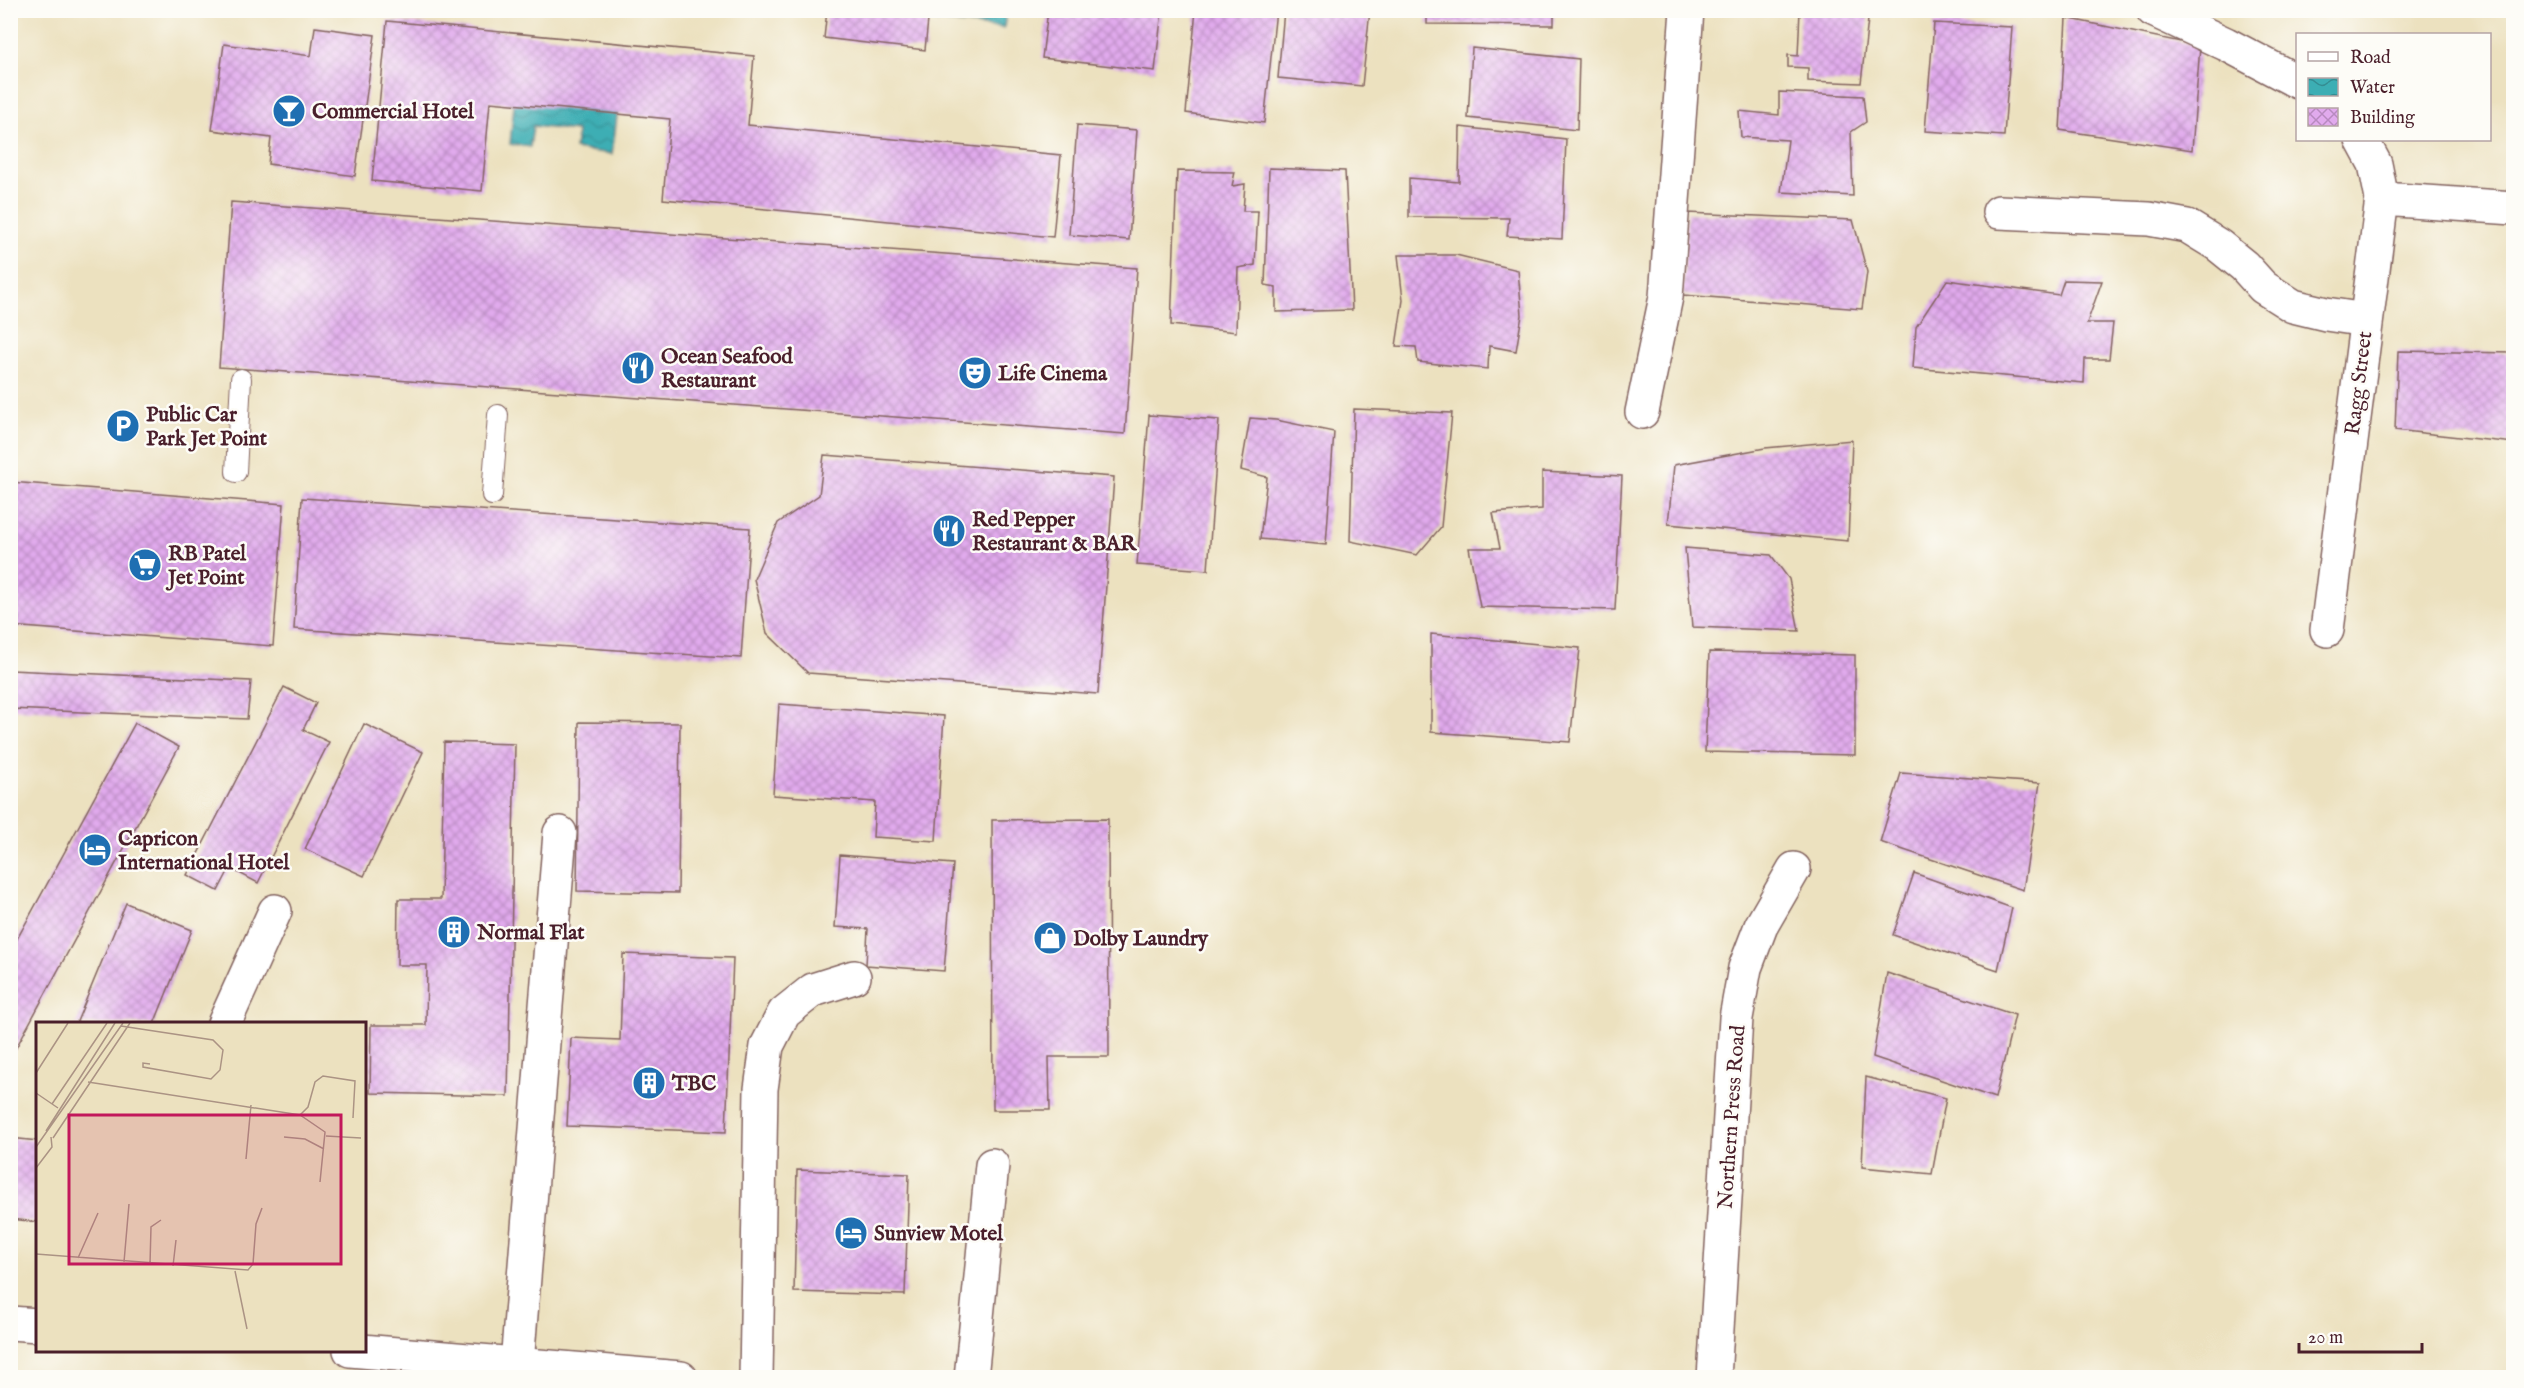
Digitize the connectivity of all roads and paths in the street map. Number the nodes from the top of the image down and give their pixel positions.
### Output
1 (1687, 10) edge
2 (2153, 10) edge
3 (2296, 81) edge
4 (2363, 141) edge
5 (2382, 199) junction
6 (2514, 208) edge
7 (1999, 212) dead end
8 (2366, 321) junction
9 (241, 379) dead end
10 (1642, 412) dead end
11 (498, 415) dead end
12 (236, 472) dead end
13 (492, 495) dead end
14 (2327, 630) dead end
15 (560, 833) dead end
16 (1794, 869) dead end
17 (275, 911) dead end
18 (854, 977) dead end
19 (224, 1022) edge
20 (992, 1165) dead end
21 (10, 1323) edge
22 (36, 1325) edge
23 (366, 1351) edge
24 (517, 1364) junction
25 (681, 1377) edge
26 (756, 1377) edge
27 (971, 1377) edge
28 (1714, 1377) edge

1 - 10 street
2 - 3 street
4 - 5 street, Ragg Street
5 - 6 street
5 - 8 street, Ragg Street
7 - 8 street
8 - 14 street, Ragg Street
9 - 12 lane
11 - 13 lane
15 - 24 street
16 - 28 street, Northern Press Road
17 - 19 street
18 - 26 street
20 - 27 street
21 - 22 street
23 - 24 street
24 - 25 street

